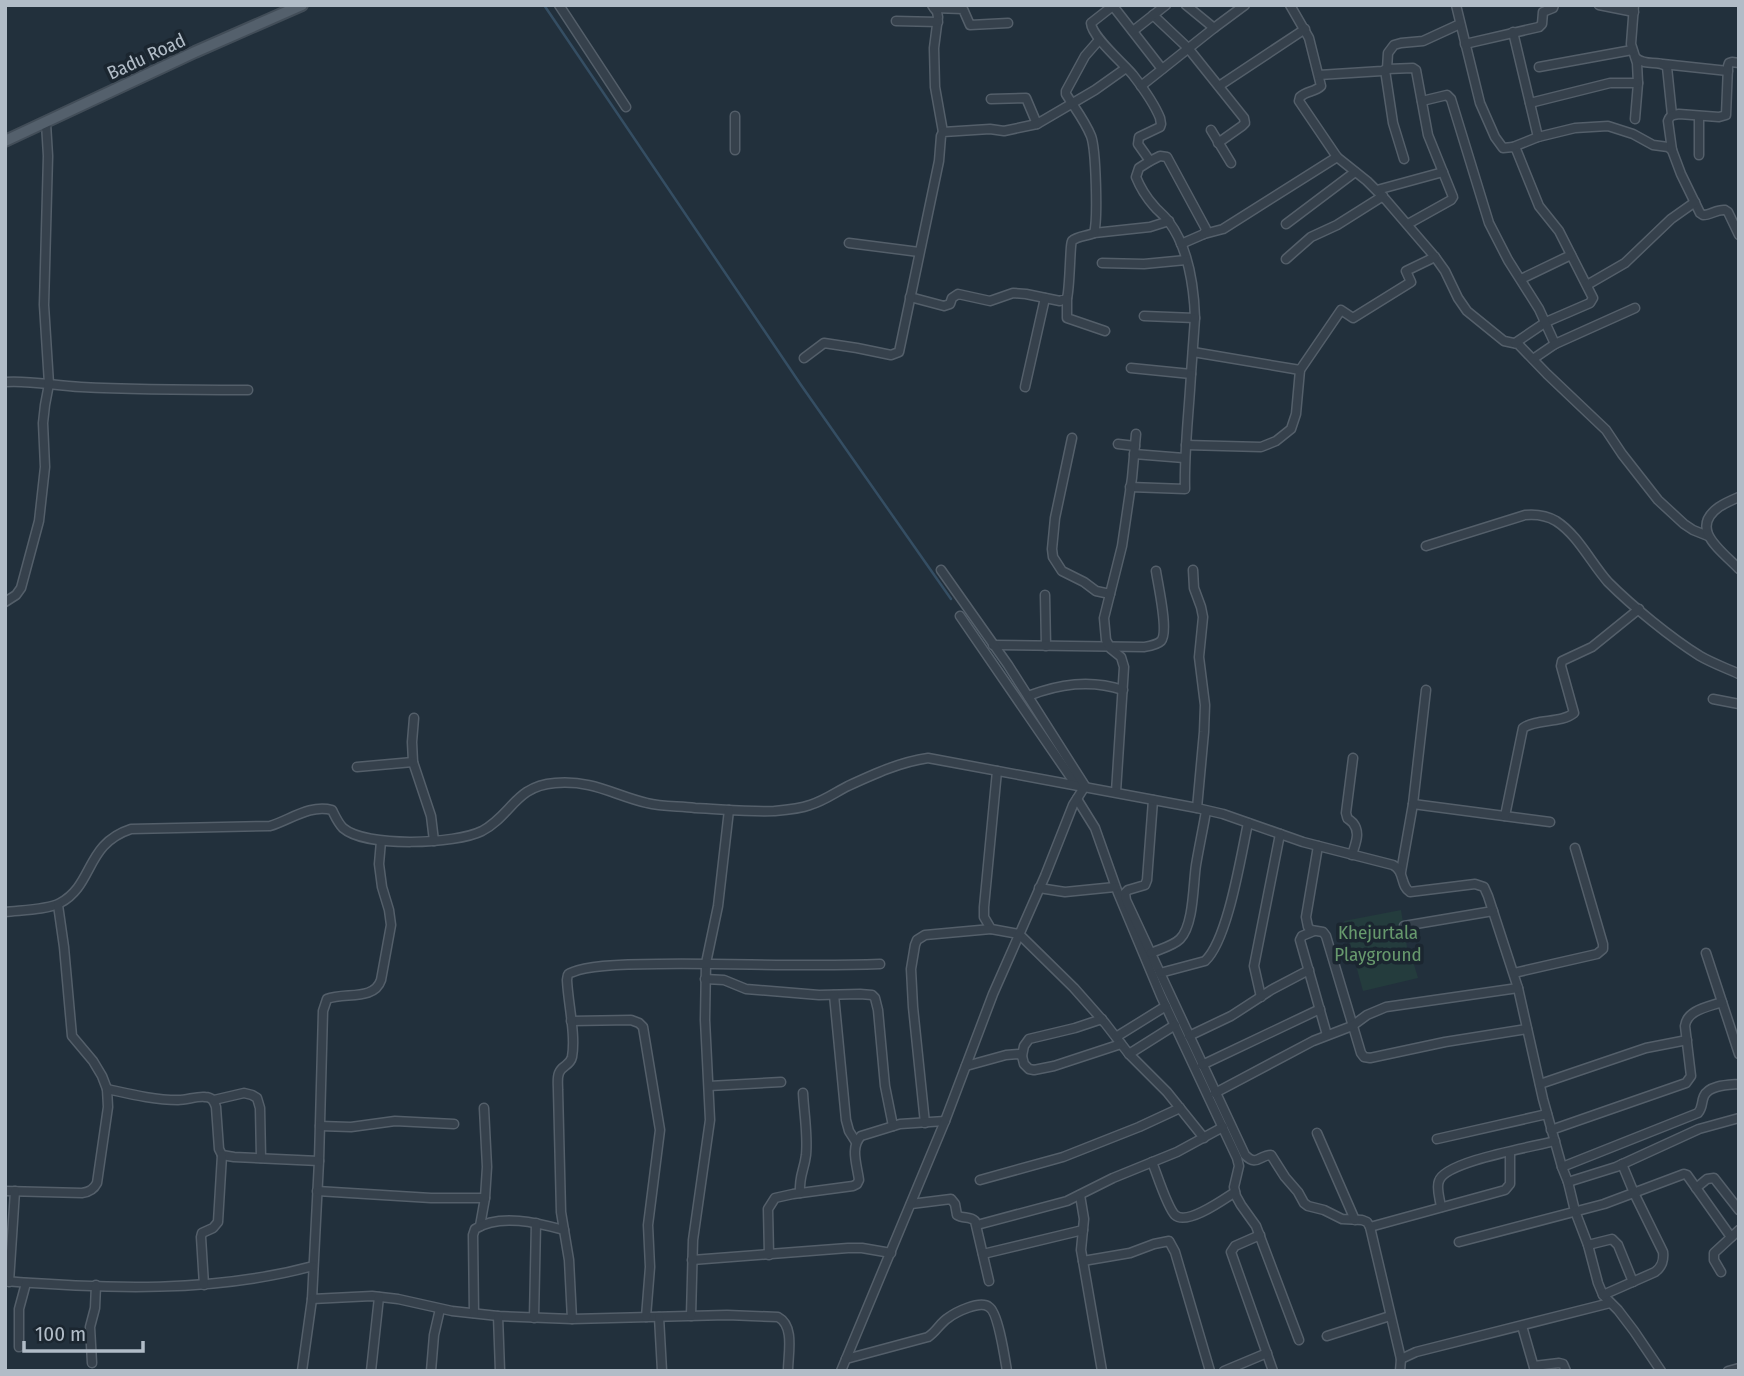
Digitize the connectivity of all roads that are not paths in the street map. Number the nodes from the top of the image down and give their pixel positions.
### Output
1 (303, 5) edge
2 (559, 5) edge
3 (1166, 5) edge
4 (1186, 5) edge
5 (1245, 5) edge
6 (1290, 5) edge
7 (1455, 5) edge
8 (1554, 5) edge
9 (1599, 5) edge
10 (1113, 6) edge
11 (933, 7) edge
12 (1634, 9) edge
13 (1153, 15) junction
14 (896, 21) dead end
15 (938, 22) junction
16 (1008, 23) dead end
17 (1460, 24) junction
18 (1214, 27) junction
19 (1305, 29) junction
20 (1133, 32) junction
21 (1513, 32) junction
22 (1099, 40) junction
23 (1465, 44) junction
24 (1188, 48) junction
25 (1634, 54) junction
26 (1739, 63) edge
27 (1663, 64) junction
28 (1539, 67) dead end
29 (1126, 68) junction
30 (1162, 69) junction
31 (1386, 69) junction
32 (1728, 71) junction
33 (1319, 75) junction
34 (1638, 83) junction
35 (1141, 86) junction
36 (1219, 86) junction
37 (991, 99) dead end
38 (1422, 100) junction
39 (1072, 103) junction
40 (1530, 103) junction
41 (626, 107) dead end
42 (1672, 115) junction
43 (735, 116) dead end
44 (1699, 116) junction
45 (1635, 119) dead end
46 (46, 122) junction
47 (1037, 124) junction
48 (1211, 131) dead end
49 (943, 132) junction
50 (1538, 137) junction
51 (5, 141) edge
52 (1218, 143) junction
53 (1513, 147) junction
54 (735, 150) dead end
55 (1672, 150) junction
56 (1699, 155) dead end
57 (1337, 157) junction
58 (1404, 159) dead end
59 (1150, 160) junction
60 (1231, 163) dead end
61 (1354, 172) junction
62 (1443, 172) junction
63 (1380, 193) junction
64 (1695, 202) junction
65 (1169, 221) junction
66 (1286, 224) dead end
67 (1408, 224) junction
68 (1094, 233) junction
69 (1204, 234) junction
70 (1739, 235) edge
71 (849, 243) dead end
72 (1181, 244) junction
73 (919, 252) junction
74 (1571, 255) junction
75 (1435, 257) junction
76 (1286, 259) dead end
77 (1186, 260) junction
78 (1101, 263) dead end
79 (1521, 279) junction
80 (1587, 285) junction
81 (910, 297) junction
82 (1045, 298) junction
83 (1068, 298) junction
84 (1635, 308) dead end
85 (1144, 316) dead end
86 (1195, 318) junction
87 (1546, 322) junction
88 (1105, 331) dead end
89 (1515, 343) junction
90 (1555, 344) junction
91 (1193, 352) junction
92 (804, 358) dead end
93 (1533, 359) junction
94 (1131, 368) dead end
95 (1300, 370) junction
96 (1191, 374) junction
97 (5, 383) edge
98 (50, 384) junction
99 (1025, 387) dead end
100 (248, 390) dead end
101 (1136, 434) dead end
102 (1072, 438) dead end
103 (1118, 444) dead end
104 (1186, 445) junction
105 (1134, 450) junction
106 (1184, 458) junction
107 (1130, 487) junction
108 (1739, 497) edge
109 (1707, 536) junction
110 (1426, 546) dead end
111 (1739, 569) edge
112 (941, 570) dead end
113 (1193, 570) dead end
114 (1156, 572) dead end
115 (1111, 594) junction
116 (1045, 595) dead end
117 (5, 602) edge
118 (1639, 609) junction
119 (960, 615) dead end
120 (993, 645) junction
121 (1108, 645) junction
122 (1046, 646) junction
123 (1739, 674) edge
124 (1123, 690) junction
125 (1426, 690) dead end
126 (1028, 696) junction
127 (1713, 699) dead end
128 (1739, 704) edge
129 (414, 718) dead end
130 (1353, 758) dead end
131 (413, 762) junction
132 (357, 767) dead end
133 (997, 771) junction
134 (1080, 785) junction
135 (1116, 792) junction
136 (1077, 799) junction
137 (1153, 800) junction
138 (1413, 804) junction
139 (1202, 809) junction
140 (729, 810) junction
141 (1505, 816) junction
142 (1550, 822) dead end
143 (1248, 823) junction
144 (1280, 834) junction
145 (381, 841) junction
146 (434, 841) junction
147 (1318, 846) junction
148 (1575, 848) dead end
149 (1352, 855) junction
150 (1401, 872) junction
151 (1115, 887) junction
152 (1040, 888) junction
153 (58, 905) junction
154 (1493, 911) junction
155 (5, 912) edge
156 (1404, 926) dead end
157 (991, 929) junction
158 (1314, 931) junction
159 (1019, 934) junction
160 (1150, 953) junction
161 (1706, 953) dead end
162 (706, 963) junction
163 (880, 964) dead end
164 (1309, 970) junction
165 (1160, 973) junction
166 (1514, 973) junction
167 (705, 979) junction
168 (1518, 988) junction
169 (834, 995) junction
170 (1261, 997) junction
171 (1722, 1002) junction
172 (1166, 1006) junction
173 (1320, 1009) junction
174 (1102, 1019) junction
175 (570, 1021) junction
176 (1175, 1026) junction
177 (1352, 1026) junction
178 (1527, 1029) junction
179 (1328, 1035) junction
180 (1189, 1036) junction
181 (1686, 1040) junction
182 (1119, 1041) junction
183 (1129, 1054) junction
184 (1739, 1054) edge
185 (1022, 1056) junction
186 (1202, 1065) junction
187 (966, 1066) junction
188 (781, 1082) dead end
189 (1540, 1084) junction
190 (1739, 1085) edge
191 (709, 1086) junction
192 (107, 1089) junction
193 (803, 1093) dead end
194 (1215, 1093) junction
195 (214, 1100) junction
196 (484, 1108) dead end
197 (1180, 1108) junction
198 (1547, 1114) junction
199 (1739, 1118) edge
200 (946, 1121) junction
201 (925, 1123) junction
202 (454, 1124) dead end
203 (893, 1125) junction
204 (320, 1126) junction
205 (1223, 1126) junction
206 (1552, 1130) junction
207 (1317, 1133) dead end
208 (1204, 1138) junction
209 (1437, 1139) dead end
210 (1555, 1141) junction
211 (856, 1142) junction
212 (1510, 1152) junction
213 (222, 1155) junction
214 (261, 1158) junction
215 (319, 1161) junction
216 (1152, 1162) junction
217 (1622, 1164) junction
218 (1562, 1167) junction
219 (980, 1180) dead end
220 (1568, 1182) junction
221 (1696, 1188) junction
222 (10, 1191) edge
223 (317, 1191) junction
224 (1235, 1192) junction
225 (800, 1193) junction
226 (1634, 1194) junction
227 (1080, 1195) junction
228 (485, 1198) junction
229 (911, 1204) junction
230 (1441, 1207) junction
231 (1739, 1210) edge
232 (1576, 1211) junction
233 (1355, 1220) junction
234 (536, 1223) junction
235 (977, 1225) junction
236 (480, 1226) junction
237 (1370, 1227) junction
238 (564, 1230) junction
239 (1083, 1230) junction
240 (1739, 1230) edge
241 (1260, 1235) junction
242 (1731, 1237) junction
243 (1459, 1242) dead end
244 (1588, 1245) junction
245 (891, 1252) junction
246 (983, 1254) junction
247 (769, 1255) junction
248 (692, 1260) junction
249 (1083, 1261) junction
250 (313, 1266) junction
251 (1721, 1272) dead end
252 (7, 1281) edge
253 (989, 1281) dead end
254 (1633, 1282) junction
255 (26, 1283) junction
256 (96, 1285) junction
257 (204, 1285) junction
258 (1603, 1296) junction
259 (379, 1297) junction
260 (312, 1299) junction
261 (1609, 1303) junction
262 (440, 1309) junction
263 (474, 1313) junction
264 (498, 1316) junction
265 (691, 1316) junction
266 (1390, 1316) junction
267 (646, 1317) junction
268 (659, 1317) junction
269 (534, 1318) junction
270 (572, 1319) junction
271 (1522, 1326) junction
272 (1327, 1336) dead end
273 (1300, 1340) dead end
274 (19, 1347) dead end
275 (1267, 1353) junction
276 (846, 1359) junction
277 (1402, 1359) junction
278 (92, 1363) dead end
279 (1534, 1368) edge
280 (1739, 1368) edge
281 (1658, 1370) edge
282 (302, 1371) edge
283 (371, 1371) edge
284 (431, 1371) edge
285 (500, 1371) edge
286 (662, 1371) edge
287 (788, 1371) edge
288 (841, 1371) edge
289 (1007, 1371) edge
290 (1102, 1371) edge
291 (1210, 1371) edge
292 (1224, 1371) edge
293 (1273, 1371) edge
294 (1400, 1371) edge
295 (1566, 1371) edge
296 (1728, 1371) edge

1 - 46 main road, Badu Road
2 - 41 street
3 - 13 street
4 - 18 street
5 - 18 street
6 - 19 street
7 - 17 street
8 - 21 street
9 - 12 street
10 - 20 street
10 - 22 street
11 - 15 street
11 - 16 street
12 - 25 street
13 - 20 street
13 - 24 street
14 - 15 street
15 - 49 street
17 - 23 street
17 - 31 street
18 - 24 street
19 - 33 street
19 - 36 street
20 - 30 street
21 - 23 street
21 - 40 street
22 - 29 street
22 - 39 street
23 - 53 street
24 - 30 street
24 - 36 street
25 - 27 street
25 - 28 street
25 - 34 street
26 - 32 street
27 - 32 street
27 - 42 street
29 - 35 street
29 - 39 street
30 - 35 street
31 - 33 street
31 - 38 street
31 - 58 street
32 - 44 street
33 - 57 street
34 - 40 street
34 - 45 street
35 - 59 street
36 - 52 street
37 - 47 street
38 - 62 street
38 - 79 street
39 - 47 street
39 - 68 street
40 - 50 street
42 - 44 street
42 - 55 street
43 - 54 street
44 - 56 street
46 - 51 main road, Badu Road
46 - 98 street
47 - 49 street
48 - 52 street
49 - 73 street
50 - 53 street
50 - 55 street
52 - 60 street
53 - 74 street
55 - 64 street
57 - 61 street
57 - 69 street
59 - 65 street
59 - 69 street
61 - 63 street
61 - 66 street
62 - 63 street
62 - 67 street
63 - 67 street
63 - 76 street
64 - 70 street
64 - 80 street
65 - 68 street
65 - 72 street
67 - 75 street
68 - 83 street
69 - 72 street
71 - 73 street
72 - 77 street
73 - 81 street
74 - 79 street
74 - 80 street
75 - 89 street
75 - 95 street
77 - 78 street
77 - 86 street
79 - 87 street
80 - 87 street
81 - 82 street
81 - 92 street
82 - 83 street
82 - 99 street
83 - 88 street
84 - 90 street
85 - 86 street
86 - 91 street
87 - 89 street
87 - 90 street
89 - 93 street
90 - 93 street
91 - 95 street
91 - 96 street
93 - 109 street
94 - 96 street
95 - 104 street
96 - 104 street
97 - 98 street
98 - 100 street
98 - 117 street
101 - 105 street
102 - 115 street
103 - 105 street
104 - 106 street
105 - 106 street
105 - 107 street
106 - 107 street
107 - 115 street
108 - 109 street
109 - 111 street
110 - 118 street
112 - 120 street
113 - 139 street
114 - 121 street
115 - 121 street
116 - 122 street
118 - 123 street
118 - 141 street
119 - 134 street
120 - 122 street
120 - 126 street
121 - 122 street
121 - 124 street
124 - 126 street
124 - 135 street
125 - 138 street
126 - 134 street
127 - 128 street
129 - 131 street
130 - 149 street
131 - 132 street
131 - 146 street
133 - 134 street
133 - 140 street
133 - 157 street
134 - 135 street
134 - 136 street
135 - 137 street
136 - 151 street
136 - 152 street
137 - 139 street
137 - 160 street
138 - 141 street
138 - 150 street
139 - 143 street
139 - 160 street
140 - 146 street
140 - 162 street
141 - 142 street
143 - 144 street
143 - 165 street
144 - 147 street
144 - 170 street
145 - 146 street
145 - 153 street
145 - 204 street
147 - 149 street
147 - 158 street
148 - 166 street
149 - 150 street
150 - 154 street
151 - 152 street
151 - 172 street
152 - 159 street
153 - 155 street
153 - 192 street
154 - 156 street
154 - 166 street
157 - 159 street
157 - 201 street
158 - 164 street
158 - 177 street
159 - 174 street
159 - 187 street
160 - 165 street
161 - 171 street
162 - 163 street
162 - 167 street
162 - 175 street
164 - 170 street
164 - 173 street
165 - 180 street
166 - 168 street
167 - 169 street
167 - 191 street
168 - 177 street
168 - 178 street
169 - 203 street
169 - 211 street
170 - 180 street
171 - 181 street
171 - 184 street
172 - 176 street
172 - 182 street
173 - 179 street
173 - 186 street
174 - 182 street
174 - 185 street
175 - 238 street
175 - 267 street
176 - 183 street
176 - 205 street
177 - 178 street
177 - 179 street
178 - 189 street
179 - 194 street
180 - 186 street
181 - 189 street
181 - 206 street
182 - 183 street
182 - 185 street
183 - 197 street
185 - 187 street
186 - 194 street
187 - 200 street
188 - 191 street
189 - 198 street
190 - 218 street
191 - 248 street
192 - 195 street
192 - 222 street
193 - 225 street
194 - 233 street
195 - 213 street
195 - 214 street
196 - 228 street
197 - 208 street
197 - 219 street
198 - 206 street
198 - 209 street
199 - 217 street
200 - 201 street
200 - 229 street
201 - 203 street
202 - 204 street
203 - 211 street
204 - 215 street
205 - 208 street
205 - 224 street
206 - 210 street
207 - 233 street
208 - 216 street
210 - 212 street
210 - 218 street
211 - 225 street
212 - 230 street
212 - 230 street
213 - 214 street
213 - 257 street
214 - 215 street
215 - 223 street
216 - 224 street
216 - 227 street
217 - 220 street
217 - 226 street
218 - 220 street
220 - 232 street
221 - 226 street
221 - 231 street
221 - 242 street
222 - 252 street
223 - 228 street
223 - 250 street
224 - 241 street
225 - 247 street
226 - 232 street
226 - 254 street
227 - 235 street
227 - 239 street
228 - 236 street
229 - 235 street
229 - 245 street
230 - 237 street
232 - 243 street
232 - 244 street
233 - 237 street
234 - 236 street
234 - 238 street
234 - 269 street
235 - 246 street
236 - 263 street
237 - 266 street
238 - 270 street
239 - 246 street
239 - 249 street
240 - 242 street
241 - 273 street
241 - 275 street
242 - 251 street
244 - 254 street
244 - 258 street
245 - 247 street
245 - 276 street
246 - 253 street
247 - 248 street
248 - 265 street
249 - 290 street
249 - 291 street
250 - 257 street
250 - 260 street
252 - 255 street
254 - 258 street
255 - 256 street
255 - 274 street
256 - 257 street
256 - 278 street
258 - 261 street
259 - 260 street
259 - 262 street
259 - 283 street
260 - 282 street
261 - 271 street
261 - 281 street
262 - 263 street
262 - 284 street
263 - 264 street
264 - 269 street
264 - 285 street
265 - 268 street
265 - 287 street
266 - 272 street
266 - 277 street
267 - 268 street
267 - 270 street
268 - 286 street
269 - 270 street
271 - 277 street
271 - 279 street
275 - 292 street
275 - 293 street
276 - 288 street
276 - 289 street
277 - 294 street
279 - 295 street
280 - 296 street

